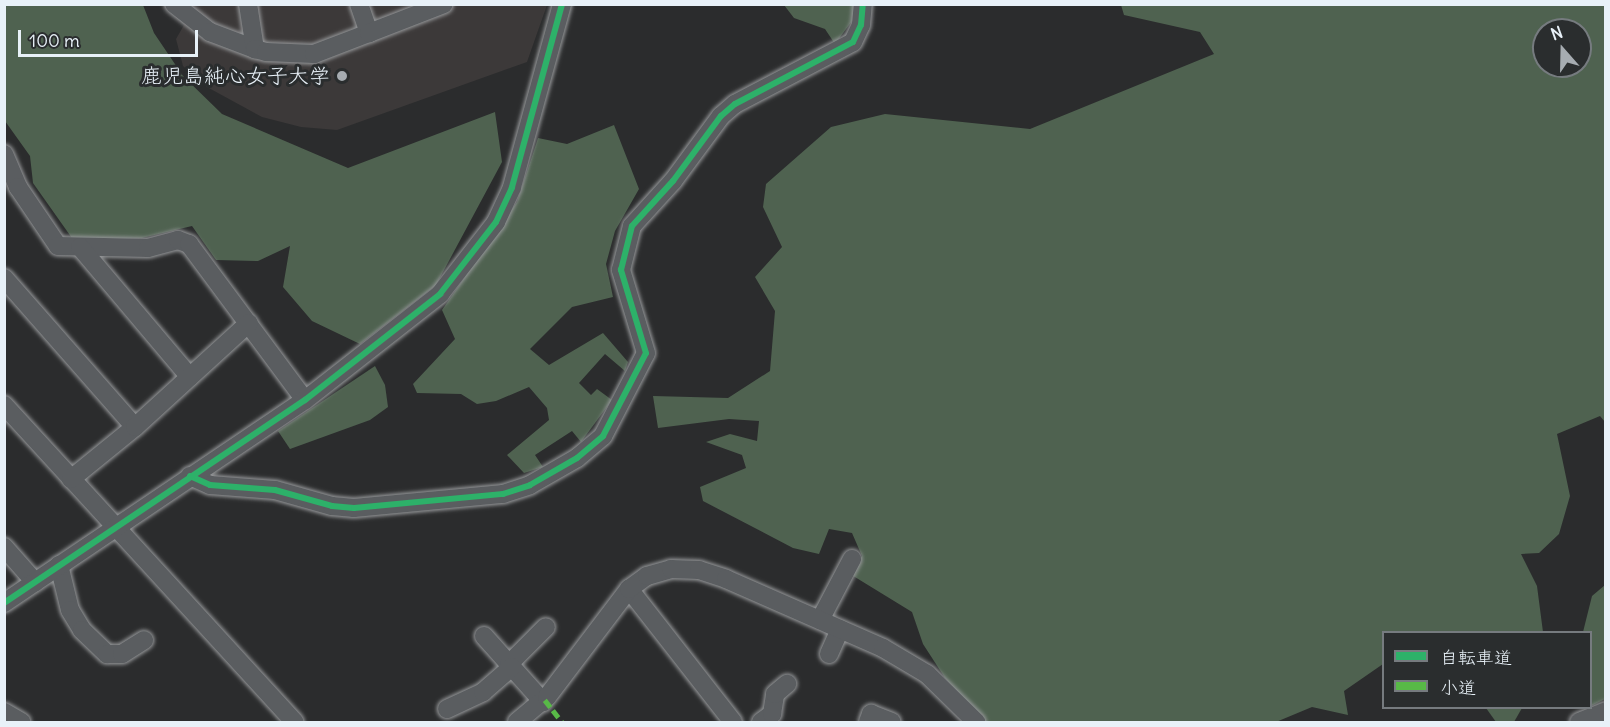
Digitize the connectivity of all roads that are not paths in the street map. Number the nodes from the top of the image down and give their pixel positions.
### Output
1 (174, 4) edge
2 (248, 4) edge
3 (359, 4) edge
4 (444, 4) edge
5 (562, 4) edge
6 (863, 4) edge
7 (369, 33) junction
8 (255, 49) junction
9 (4, 154) edge
10 (80, 247) junction
11 (4, 278) edge
12 (249, 323) junction
13 (190, 377) junction
14 (305, 400) junction
15 (4, 405) edge
16 (135, 427) junction
17 (190, 476) junction
18 (71, 479) junction
19 (117, 529) junction
20 (4, 547) edge
21 (852, 559) dead end
22 (59, 565) junction
23 (35, 582) junction
24 (629, 589) junction
25 (4, 603) edge
26 (820, 620) junction
27 (546, 627) dead end
28 (840, 628) junction
29 (484, 636) dead end
30 (144, 640) dead end
31 (829, 654) dead end
32 (510, 666) junction
33 (787, 684) dead end
34 (543, 702) junction
35 (447, 709) dead end
36 (1605, 711) edge
37 (4, 712) edge
38 (520, 722) edge
39 (21, 723) edge
40 (294, 723) edge
41 (733, 723) edge
42 (761, 723) edge
43 (868, 723) edge
44 (892, 723) edge
45 (976, 723) edge
46 (1580, 723) edge

1 - 8 street
2 - 8 street
3 - 7 street
4 - 7 street
5 - 14 street
6 - 17 street
7 - 8 street
9 - 10 street
10 - 12 street
10 - 13 street
11 - 16 street
12 - 13 street
12 - 14 street
13 - 16 street
14 - 17 street
15 - 18 street
16 - 18 street
17 - 19 street
18 - 19 street
19 - 22 street
19 - 40 street
20 - 23 street
21 - 26 street
22 - 23 street
22 - 30 street
23 - 25 street
24 - 26 street
24 - 34 street
24 - 41 street
26 - 28 street
27 - 32 street
28 - 31 street
28 - 45 street
29 - 32 street
32 - 34 street
32 - 35 street
33 - 42 street
34 - 38 street
36 - 46 street
37 - 39 street
43 - 44 street

